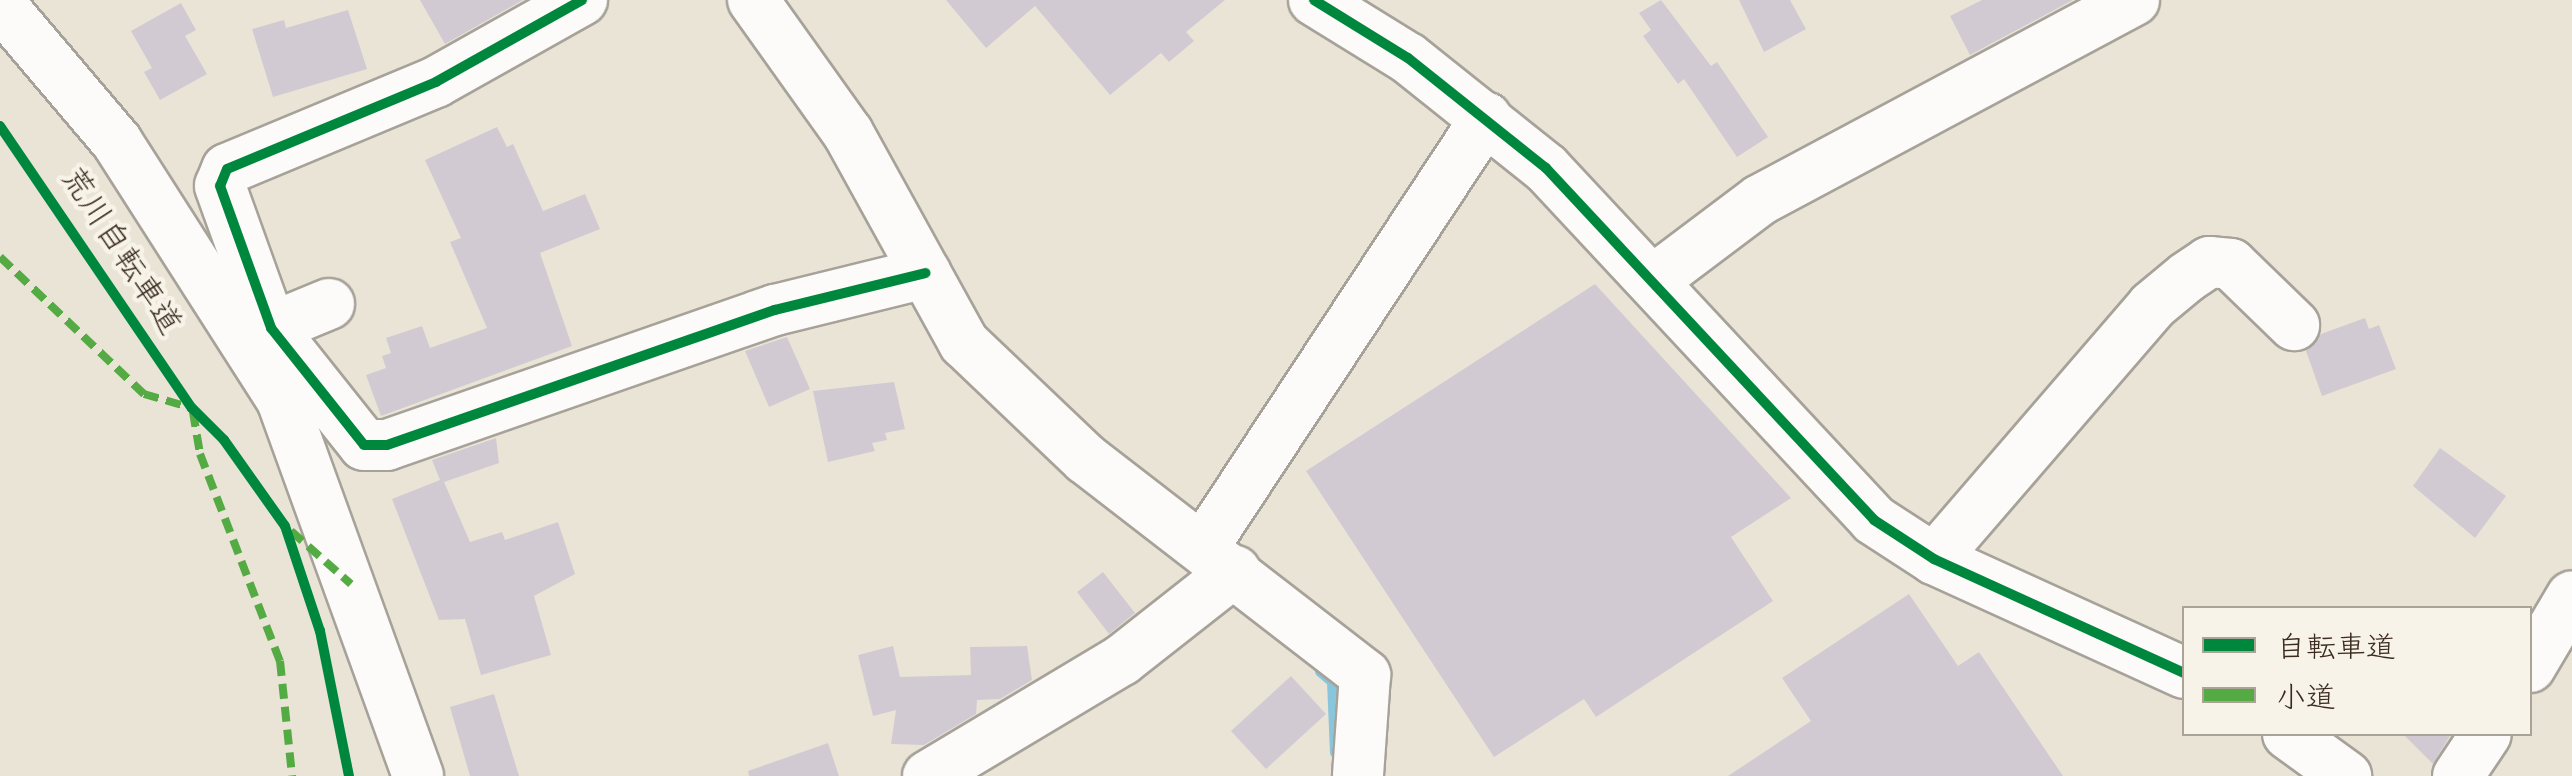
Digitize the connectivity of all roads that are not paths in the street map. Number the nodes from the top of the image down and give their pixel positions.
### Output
1 (582, 0) edge
2 (753, 0) edge
3 (1314, 0) edge
4 (2134, 0) edge
5 (0, 4) edge
6 (1486, 118) junction
7 (926, 273) junction
8 (1655, 279) junction
9 (329, 304) dead end
10 (2294, 325) dead end
11 (257, 333) junction
12 (1219, 558) junction
13 (1934, 559) junction
14 (2572, 596) edge
15 (2532, 664) edge
16 (2182, 672) edge
17 (2291, 736) edge
18 (2485, 736) edge
19 (418, 776) edge
20 (928, 776) edge
21 (1358, 776) edge
22 (2346, 776) edge
23 (2458, 776) edge

1 - 11 street
2 - 7 street
3 - 6 street
4 - 8 street
5 - 11 street
6 - 8 street
6 - 12 street
7 - 11 street
7 - 12 street
8 - 13 street
9 - 11 street
10 - 13 street
11 - 19 street
12 - 20 street
12 - 21 street
13 - 16 street
14 - 15 street
17 - 22 street
18 - 23 street

